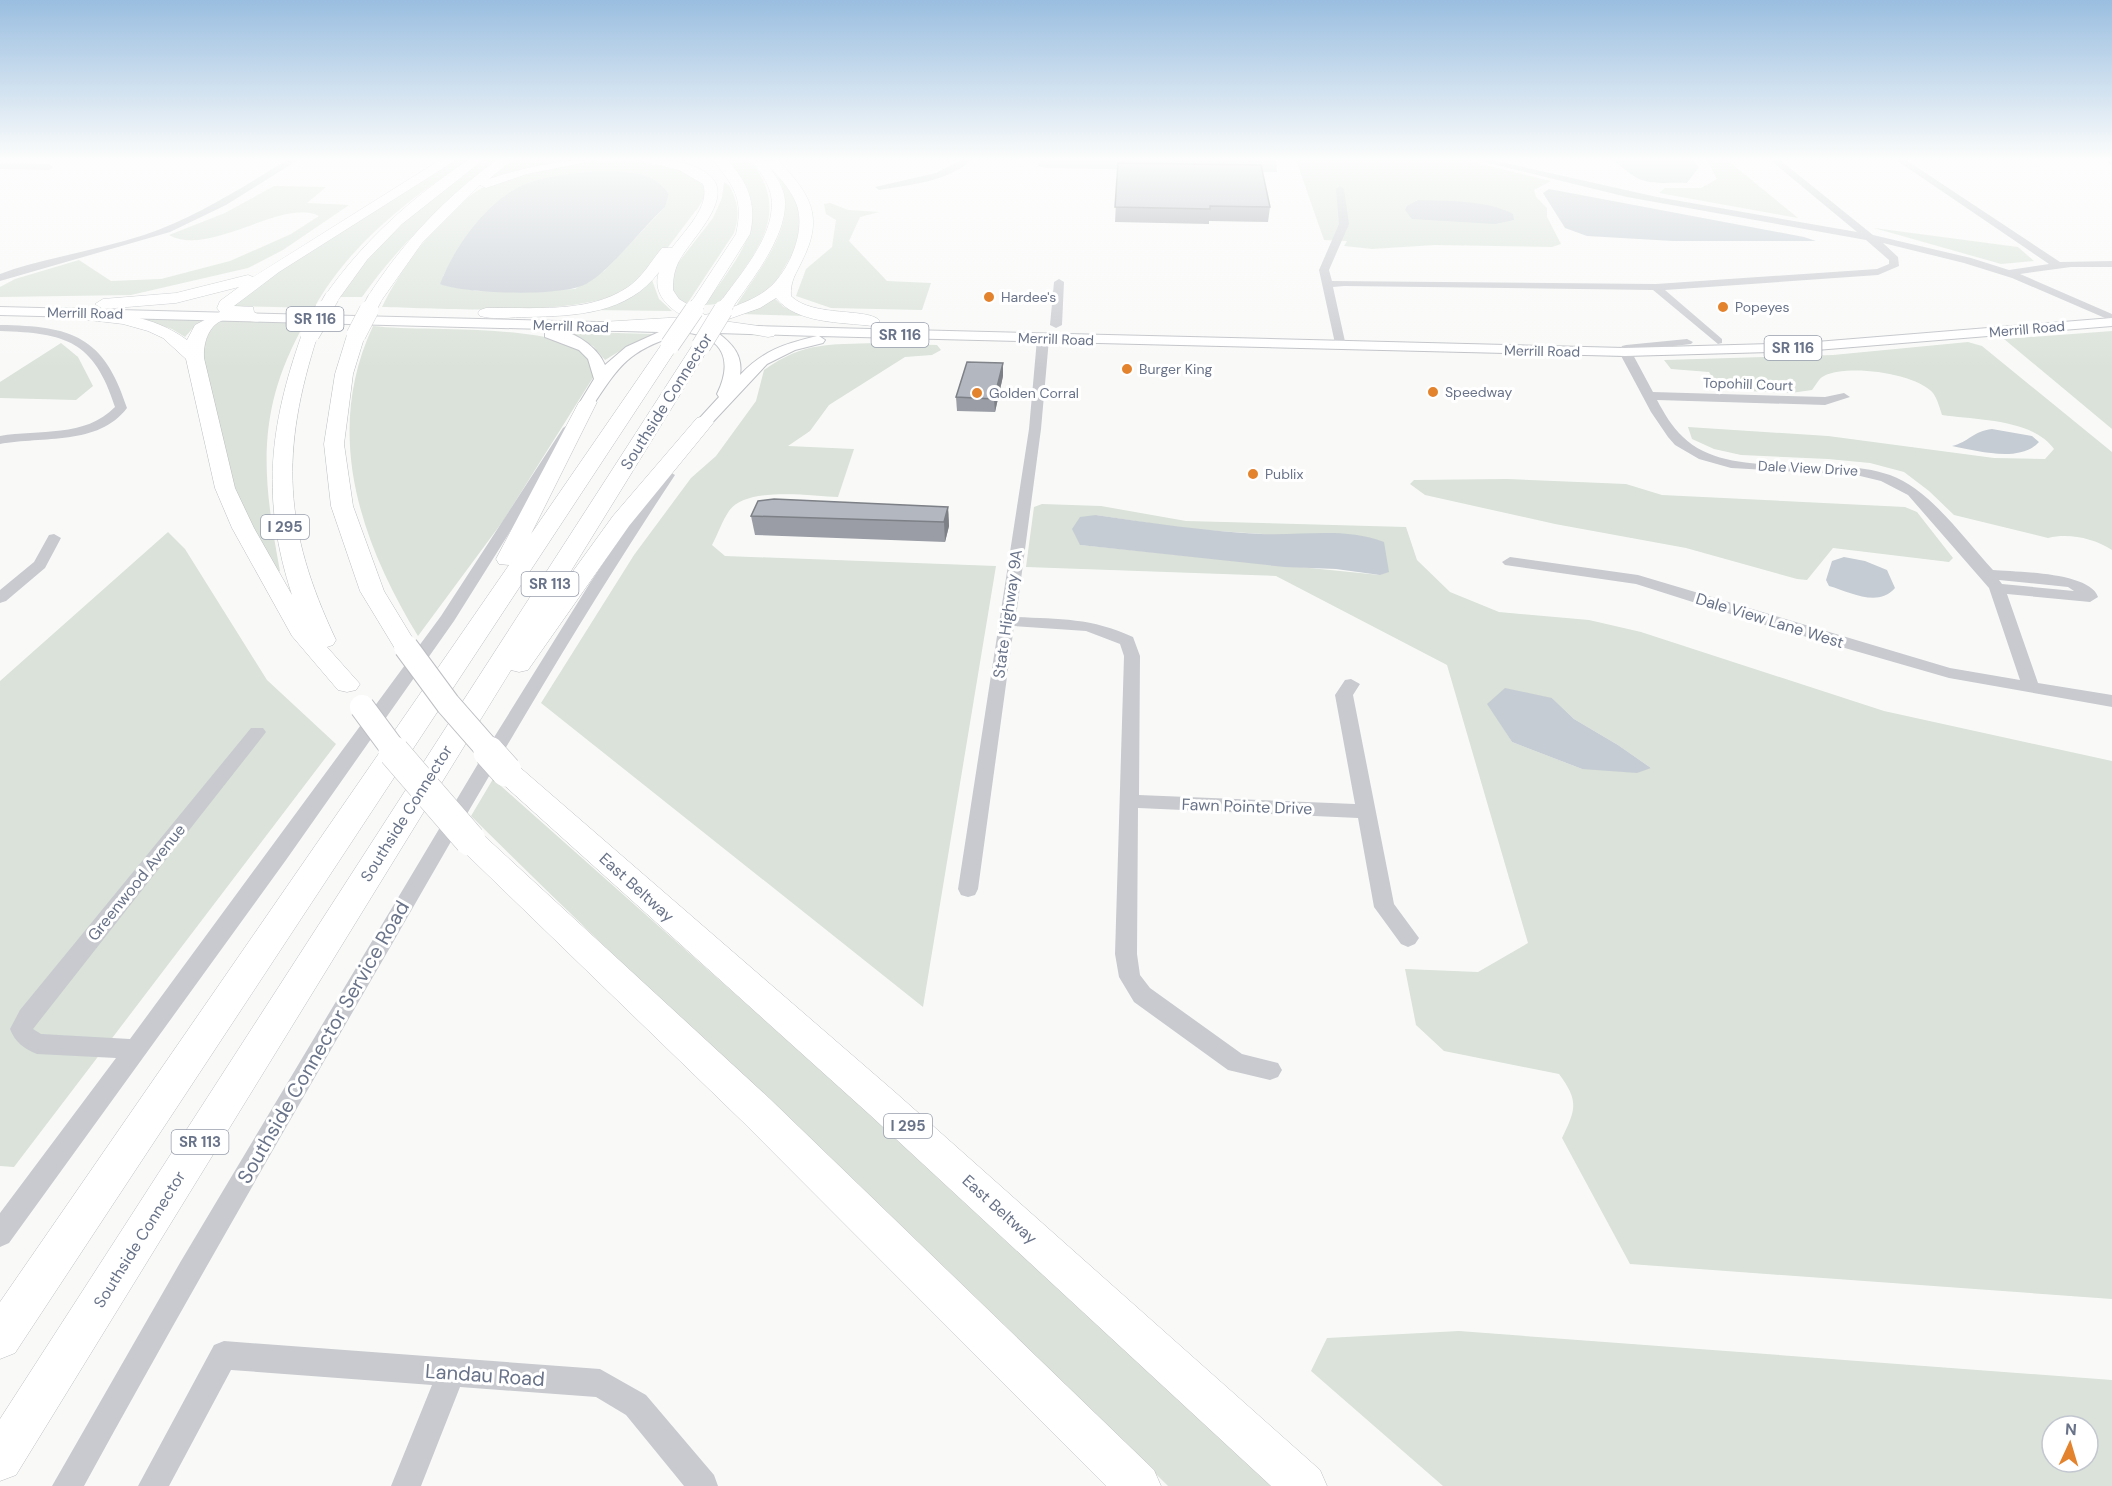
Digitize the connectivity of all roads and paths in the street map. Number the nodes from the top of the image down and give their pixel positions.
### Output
1 (168, 229) edge
2 (338, 229) edge
3 (388, 229) edge
4 (428, 229) edge
5 (685, 229) edge
6 (693, 229) edge
7 (699, 229) edge
8 (744, 229) edge
9 (772, 229) edge
10 (806, 229) edge
11 (1342, 229) edge
12 (1828, 229) edge
13 (1858, 229) edge
14 (2004, 229) edge
15 (1866, 236) junction
16 (2112, 264) edge
17 (2057, 265) junction
18 (274, 269) junction
19 (2011, 272) junction
20 (664, 277) junction
21 (0, 278) edge
22 (1059, 282) dead end
23 (782, 283) junction
24 (1326, 285) junction
25 (1656, 287) junction
26 (0, 304) edge
27 (74, 307) junction
28 (0, 311) edge
29 (226, 313) junction
30 (254, 313) joint
31 (2109, 316) edge
32 (492, 319) junction
33 (696, 325) junction
34 (1056, 325) junction
35 (601, 327) joint
36 (0, 328) edge
37 (21, 328) junction
38 (877, 328) junction
39 (1187, 329) junction
40 (768, 332) junction
41 (1043, 339) junction
42 (1339, 339) junction
43 (0, 340) edge
44 (1718, 341) junction
45 (1686, 342) junction
46 (1624, 352) junction
47 (195, 358) junction
48 (600, 377) junction
49 (1650, 396) junction
50 (1844, 397) dead end
51 (588, 402) junction
52 (720, 404) junction
53 (704, 422) junction
54 (0, 440) edge
55 (54, 538) dead end
56 (1510, 562) dead end
57 (1988, 573) junction
58 (1997, 588) junction
59 (0, 598) edge
60 (1006, 621) junction
61 (481, 623) junction
62 (347, 684) junction
63 (1351, 684) dead end
64 (2030, 685) junction
65 (2112, 701) edge
66 (257, 732) dead end
67 (1130, 801) junction
68 (1364, 811) junction
69 (400, 824) junction
70 (968, 889) dead end
71 (1408, 938) dead end
72 (136, 1049) junction
73 (1270, 1070) dead end
74 (0, 1234) edge
75 (0, 1338) edge
76 (451, 1373) junction
77 (0, 1459) edge
78 (67, 1486) edge
79 (153, 1486) edge
80 (406, 1486) edge
81 (703, 1486) edge
82 (1138, 1486) edge
83 (1304, 1486) edge

1 - 21 street
2 - 18 highway
3 - 62 highway, I 295, bridge
4 - 83 highway, East Beltway / I 295, bridge
5 - 32 highway
6 - 20 highway
7 - 20 highway
8 - 33 highway, Southside Connector / SR 113
9 - 33 highway, Southside Connector / SR 113, bridge
10 - 23 highway
11 - 24 street
12 - 15 street
13 - 15 street
14 - 17 street
15 - 19 street
15 - 25 street
16 - 17 street
17 - 19 street
18 - 27 highway
18 - 29 highway
19 - 31 street
20 - 33 highway
22 - 34 street
23 - 33 highway
23 - 38 highway
24 - 25 street
24 - 42 street
25 - 44 street
26 - 27 main road
27 - 28 main road, Merrill Road
27 - 29 main road, Merrill Road
27 - 47 highway
29 - 30 highway
29 - 47 highway
30 - 32 main road, Merrill Road / SR 116
31 - 44 main road, Merrill Road / SR 116
31 - 46 main road, Merrill Road / SR 116
32 - 33 main road, Merrill Road / SR 116
32 - 35 main road, Merrill Road / SR 116
32 - 48 main road
33 - 35 highway
33 - 38 main road, Merrill Road / SR 116
33 - 40 highway
33 - 48 main road
33 - 52 main road
33 - 61 highway, Southside Connector / SR 113
33 - 69 highway, Southside Connector / SR 113
34 - 38 main road, Merrill Road / SR 116
34 - 39 main road, Merrill Road / SR 116
34 - 40 main road
36 - 37 street
37 - 43 street
37 - 54 street
38 - 40 main road, Merrill Road / SR 116
38 - 41 main road, Merrill Road / SR 116
38 - 52 main road
39 - 41 main road
39 - 42 main road, Merrill Road / SR 116
41 - 42 main road, Merrill Road / SR 116
41 - 60 street, State Highway 9A
42 - 45 main road, Merrill Road / SR 116
42 - 46 main road, Merrill Road / SR 116
44 - 45 main road, Merrill Road / SR 116
45 - 46 street
46 - 49 street, Dale View Drive
47 - 62 highway
48 - 51 main road
49 - 50 street, Topohill Court
49 - 57 street, Dale View Drive
51 - 61 highway
51 - 72 street
52 - 53 main road
53 - 69 highway
53 - 78 street, Southside Connector Service Road
55 - 59 street
56 - 64 street, Dale View Lane West
57 - 58 street, Dale View Drive
57 - 58 street
58 - 64 street, Dale View Drive
60 - 67 street
60 - 70 street, State Highway 9A
61 - 75 highway, Southside Connector / SR 113
62 - 82 highway, I 295, bridge
63 - 68 street
64 - 65 street, Dale View Lane West
66 - 72 street, Greenwood Avenue
67 - 68 street, Fawn Pointe Drive
67 - 73 street
68 - 71 street
69 - 77 highway, Southside Connector / SR 113
72 - 74 street
76 - 79 street, Landau Road
76 - 80 street
76 - 81 street, Landau Road

